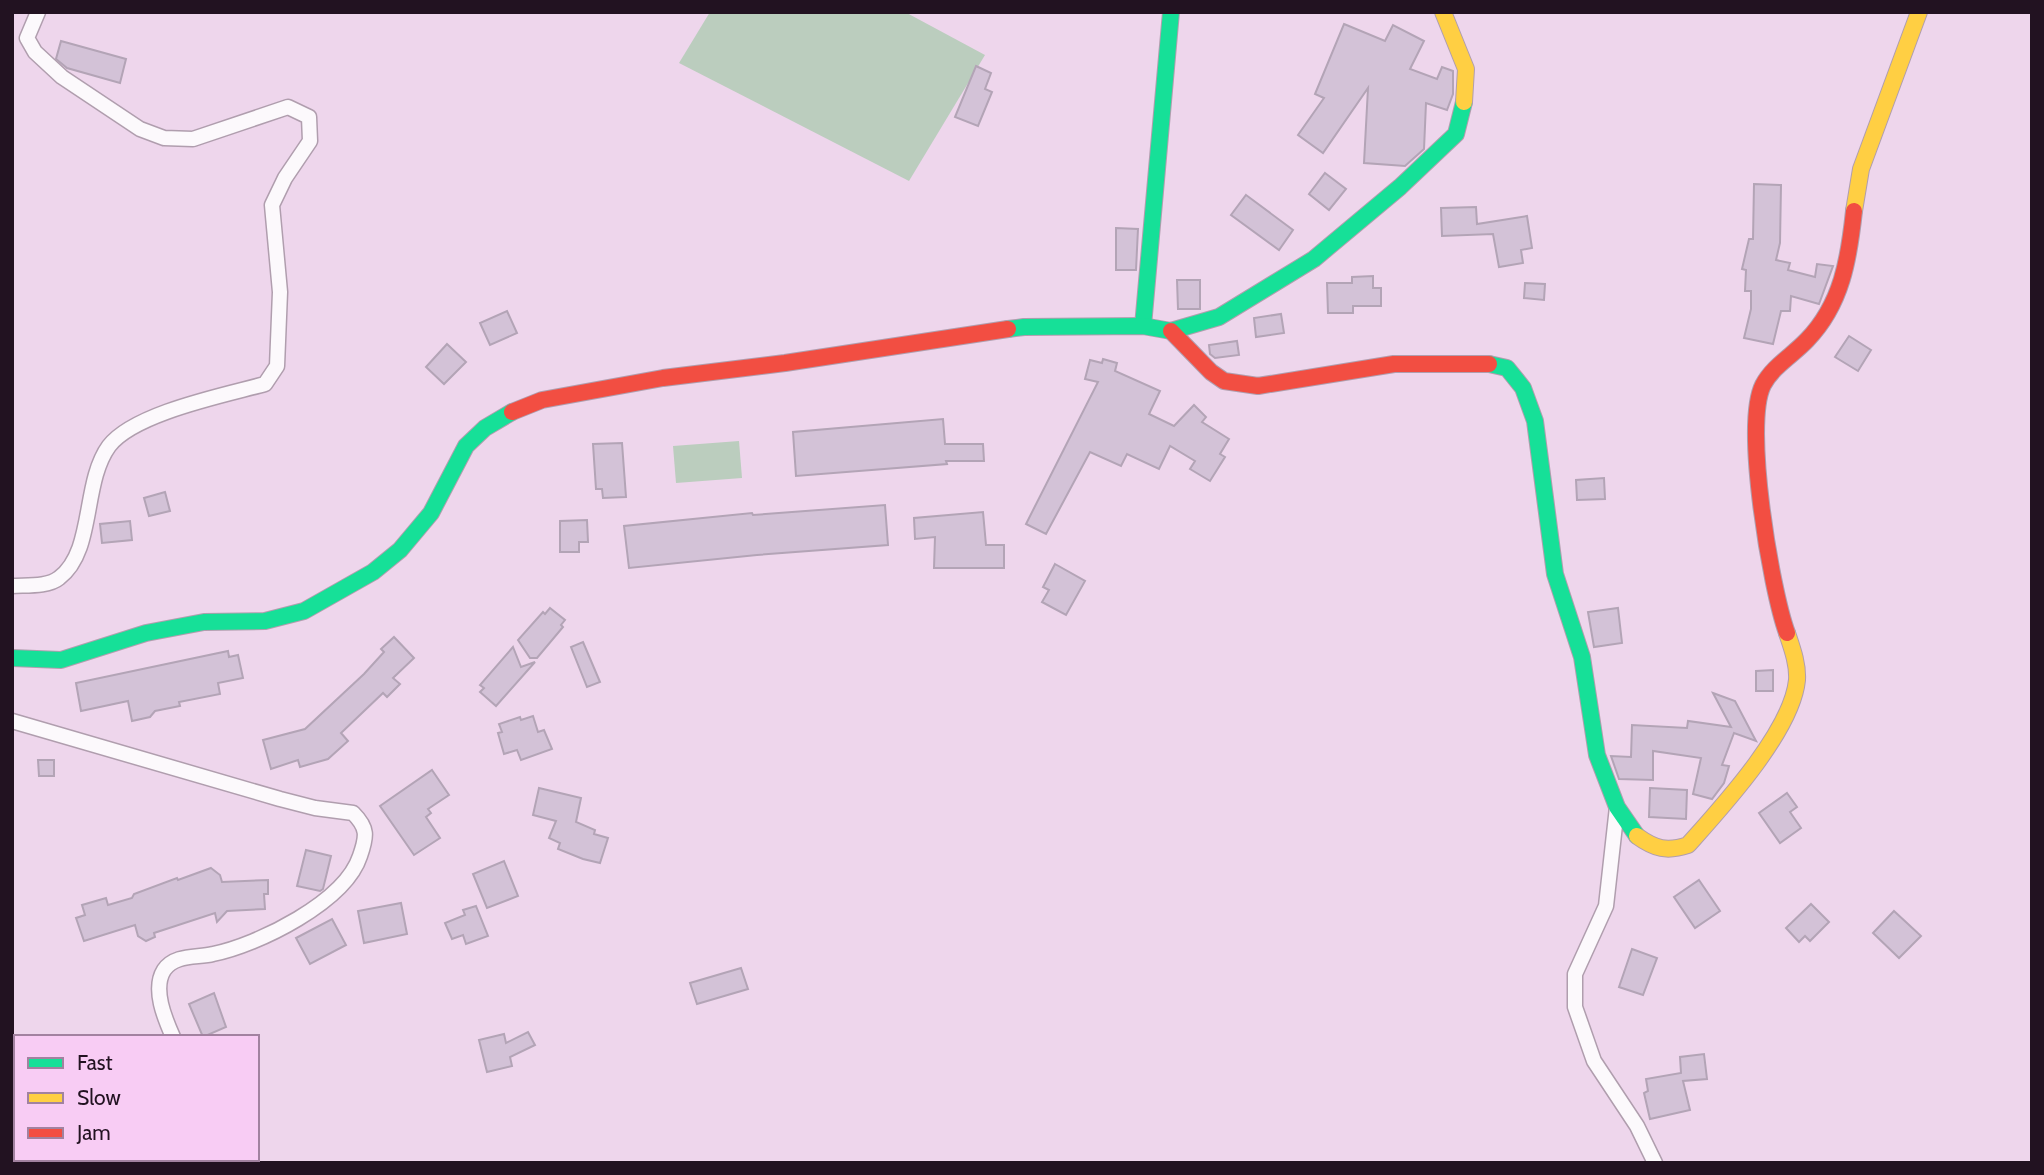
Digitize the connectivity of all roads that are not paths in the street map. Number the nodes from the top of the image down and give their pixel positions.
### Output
1 (38, 12) edge
2 (1171, 12) edge
3 (1443, 12) edge
4 (1919, 12) edge
5 (1143, 326) junction
6 (1171, 331) junction
7 (12, 586) edge
8 (12, 658) edge
9 (12, 721) edge
10 (1617, 807) junction
11 (172, 1035) edge
12 (1655, 1163) edge

1 - 7 street
2 - 5 street
3 - 6 street
4 - 10 street
5 - 6 street
5 - 8 street
6 - 10 street
9 - 11 street
10 - 12 street

